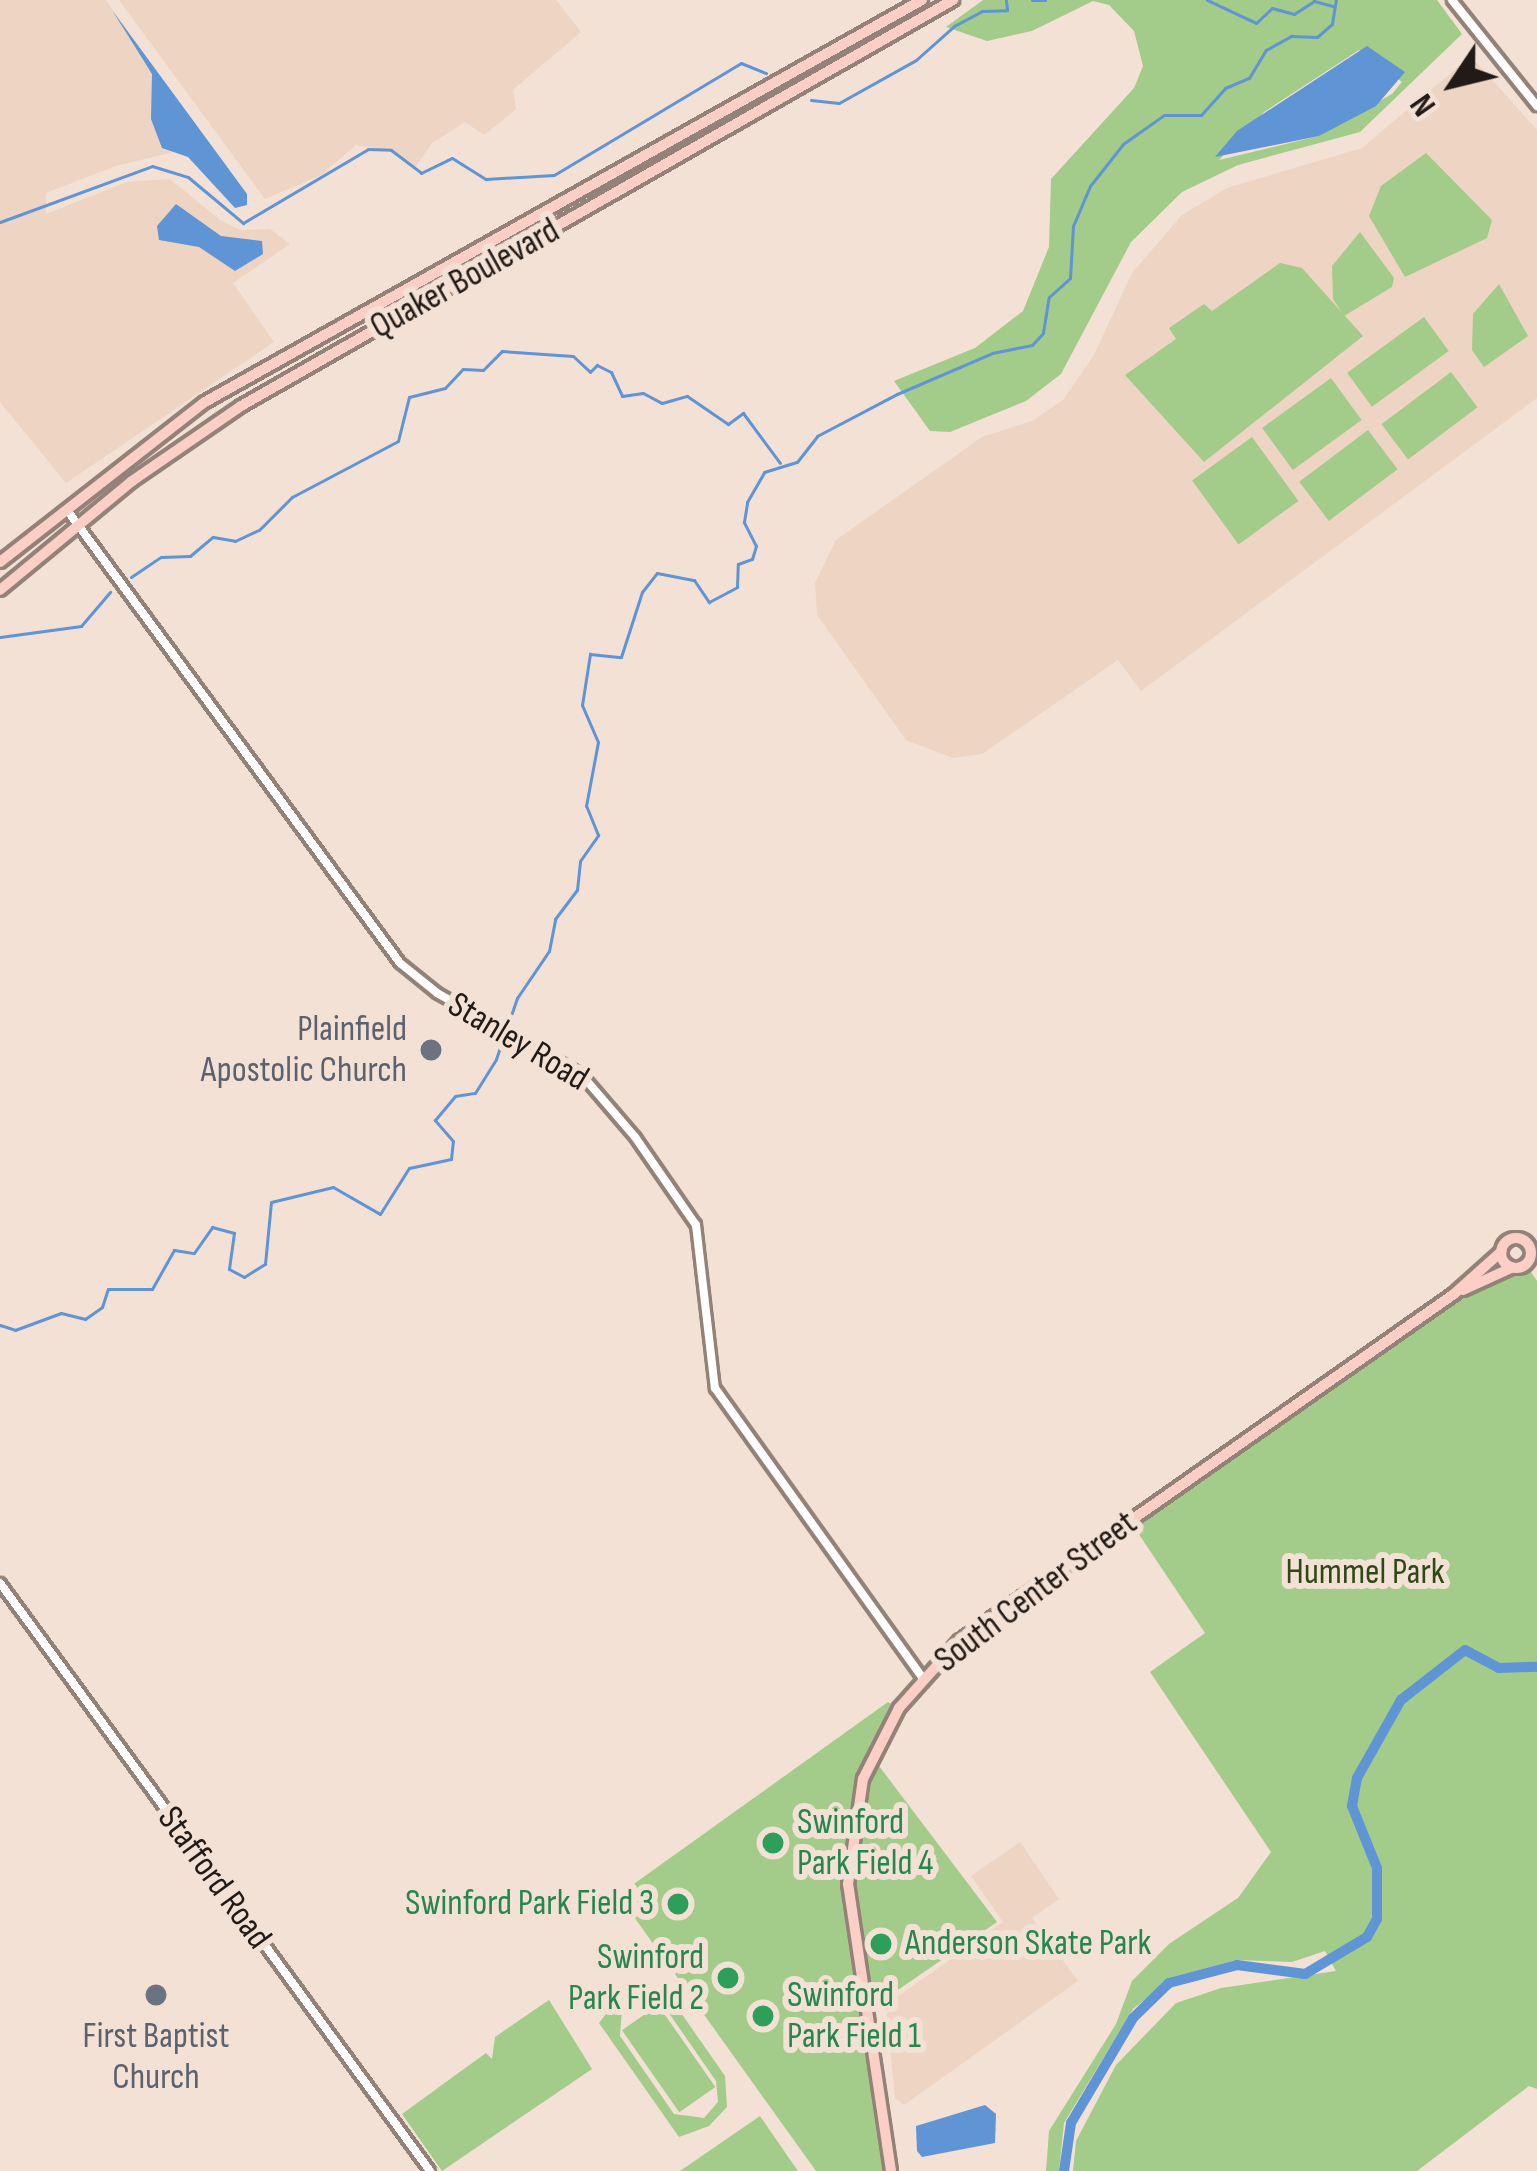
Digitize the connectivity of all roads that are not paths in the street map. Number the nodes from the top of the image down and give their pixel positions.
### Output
1 (922, 0) edge
2 (952, 0) edge
3 (1452, 0) edge
4 (1537, 106) edge
5 (64, 507) junction
6 (78, 524) junction
7 (0, 562) edge
8 (0, 590) edge
9 (1535, 1243) edge
10 (1502, 1251) junction
11 (1513, 1268) junction
12 (1454, 1294) junction
13 (0, 1583) edge
14 (922, 1677) junction
15 (430, 2171) edge
16 (891, 2171) edge

1 - 5 main road, Quaker Boulevard
2 - 6 main road, Quaker Boulevard
3 - 4 street
5 - 6 street, Stanley Road
5 - 7 main road, Quaker Boulevard
6 - 8 main road, Quaker Boulevard
6 - 14 street, Stanley Road
9 - 10 main road, South Center Street
9 - 11 main road, South Center Street
10 - 11 main road
10 - 12 main road, South Center Street
11 - 12 main road, South Center Street
12 - 14 main road, South Center Street
13 - 15 street, Stafford Road
14 - 16 main road, South Center Street

